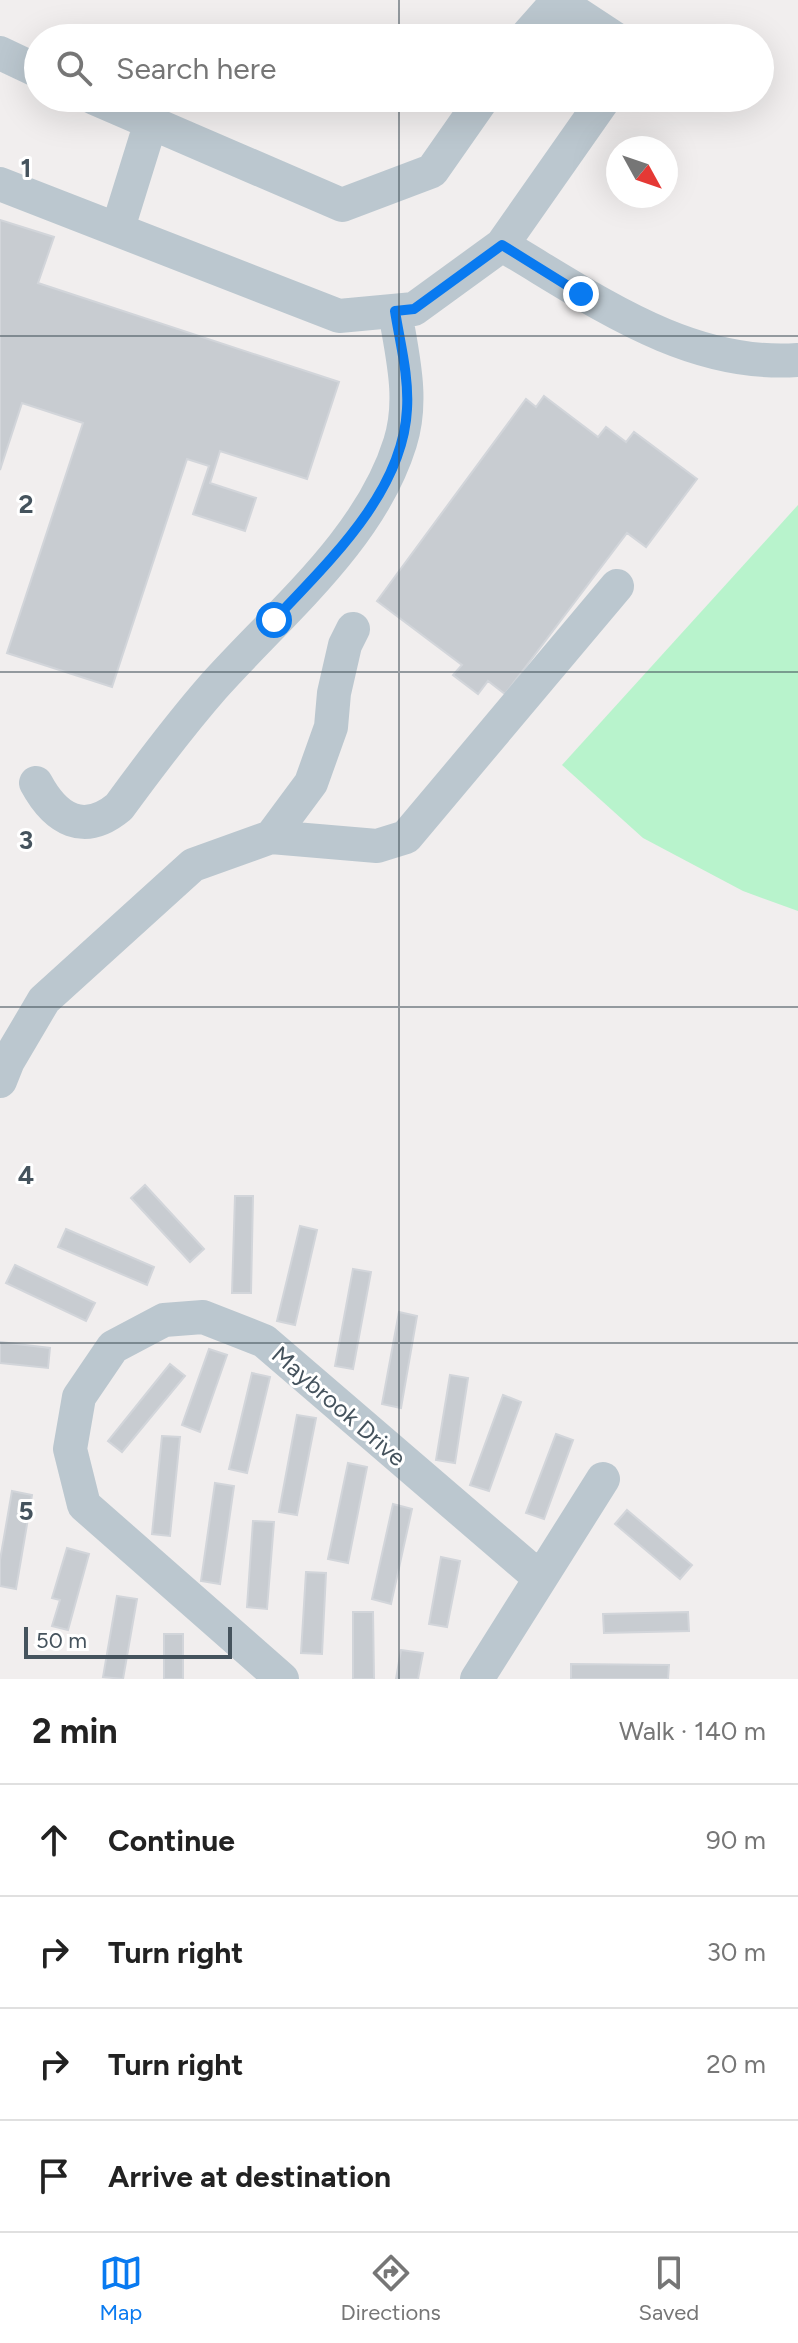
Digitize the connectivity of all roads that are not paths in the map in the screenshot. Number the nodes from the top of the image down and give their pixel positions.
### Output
1 (536, 24) edge
2 (593, 24) edge
3 (0, 53) edge
4 (24, 64) edge
5 (123, 112) edge
6 (473, 112) edge
7 (595, 112) edge
8 (150, 125) junction
9 (0, 184) edge
10 (118, 228) junction
11 (502, 245) junction
12 (395, 311) junction
13 (798, 360) edge
14 (617, 586) dead end
15 (353, 629) dead end
16 (36, 783) dead end
17 (271, 837) junction
18 (0, 1081) edge
19 (603, 1479) dead end
20 (540, 1578) junction
21 (282, 1679) edge
22 (477, 1679) edge

1 - 2 street
3 - 4 street
5 - 8 street
6 - 8 street
7 - 11 street
8 - 10 street
9 - 10 street
10 - 12 street
11 - 12 street
11 - 13 street
12 - 16 street
14 - 17 street
15 - 17 street
17 - 18 street
19 - 20 street
20 - 21 street, Maybrook Drive
20 - 22 street

